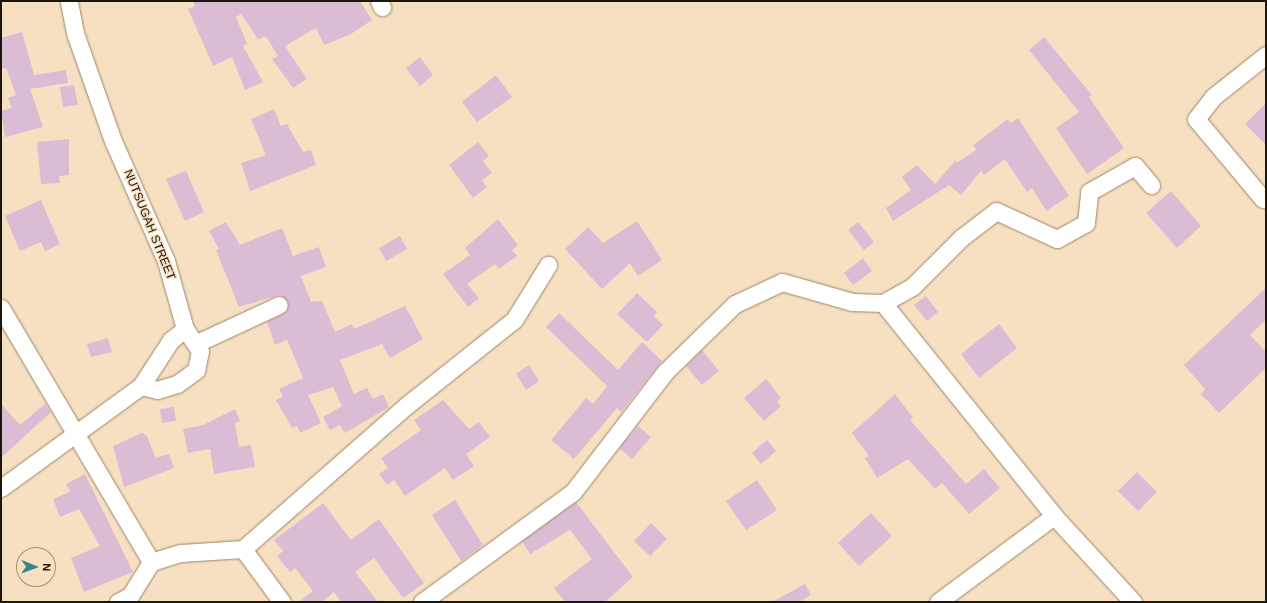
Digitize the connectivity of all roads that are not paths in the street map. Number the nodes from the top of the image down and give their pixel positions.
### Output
1 (69, 1) edge
2 (1266, 55) edge
3 (1151, 185) dead end
4 (1265, 200) edge
5 (548, 264) dead end
6 (883, 303) junction
7 (279, 305) dead end
8 (1, 308) edge
9 (186, 329) junction
10 (197, 343) junction
11 (141, 386) junction
12 (76, 431) junction
13 (1, 488) edge
14 (1054, 516) junction
15 (242, 549) junction
16 (151, 562) junction
17 (118, 602) edge
18 (282, 602) edge
19 (422, 602) edge
20 (938, 602) edge
21 (1133, 602) edge

1 - 9 street, NUTSUGAH STREET
2 - 4 street
3 - 6 street
5 - 15 street
6 - 14 street
6 - 19 street
7 - 10 street
8 - 12 street
9 - 10 street
9 - 11 street
10 - 11 street
11 - 12 street
12 - 13 street
12 - 16 street
14 - 20 street
14 - 21 street
15 - 16 street
15 - 18 street
16 - 17 street

